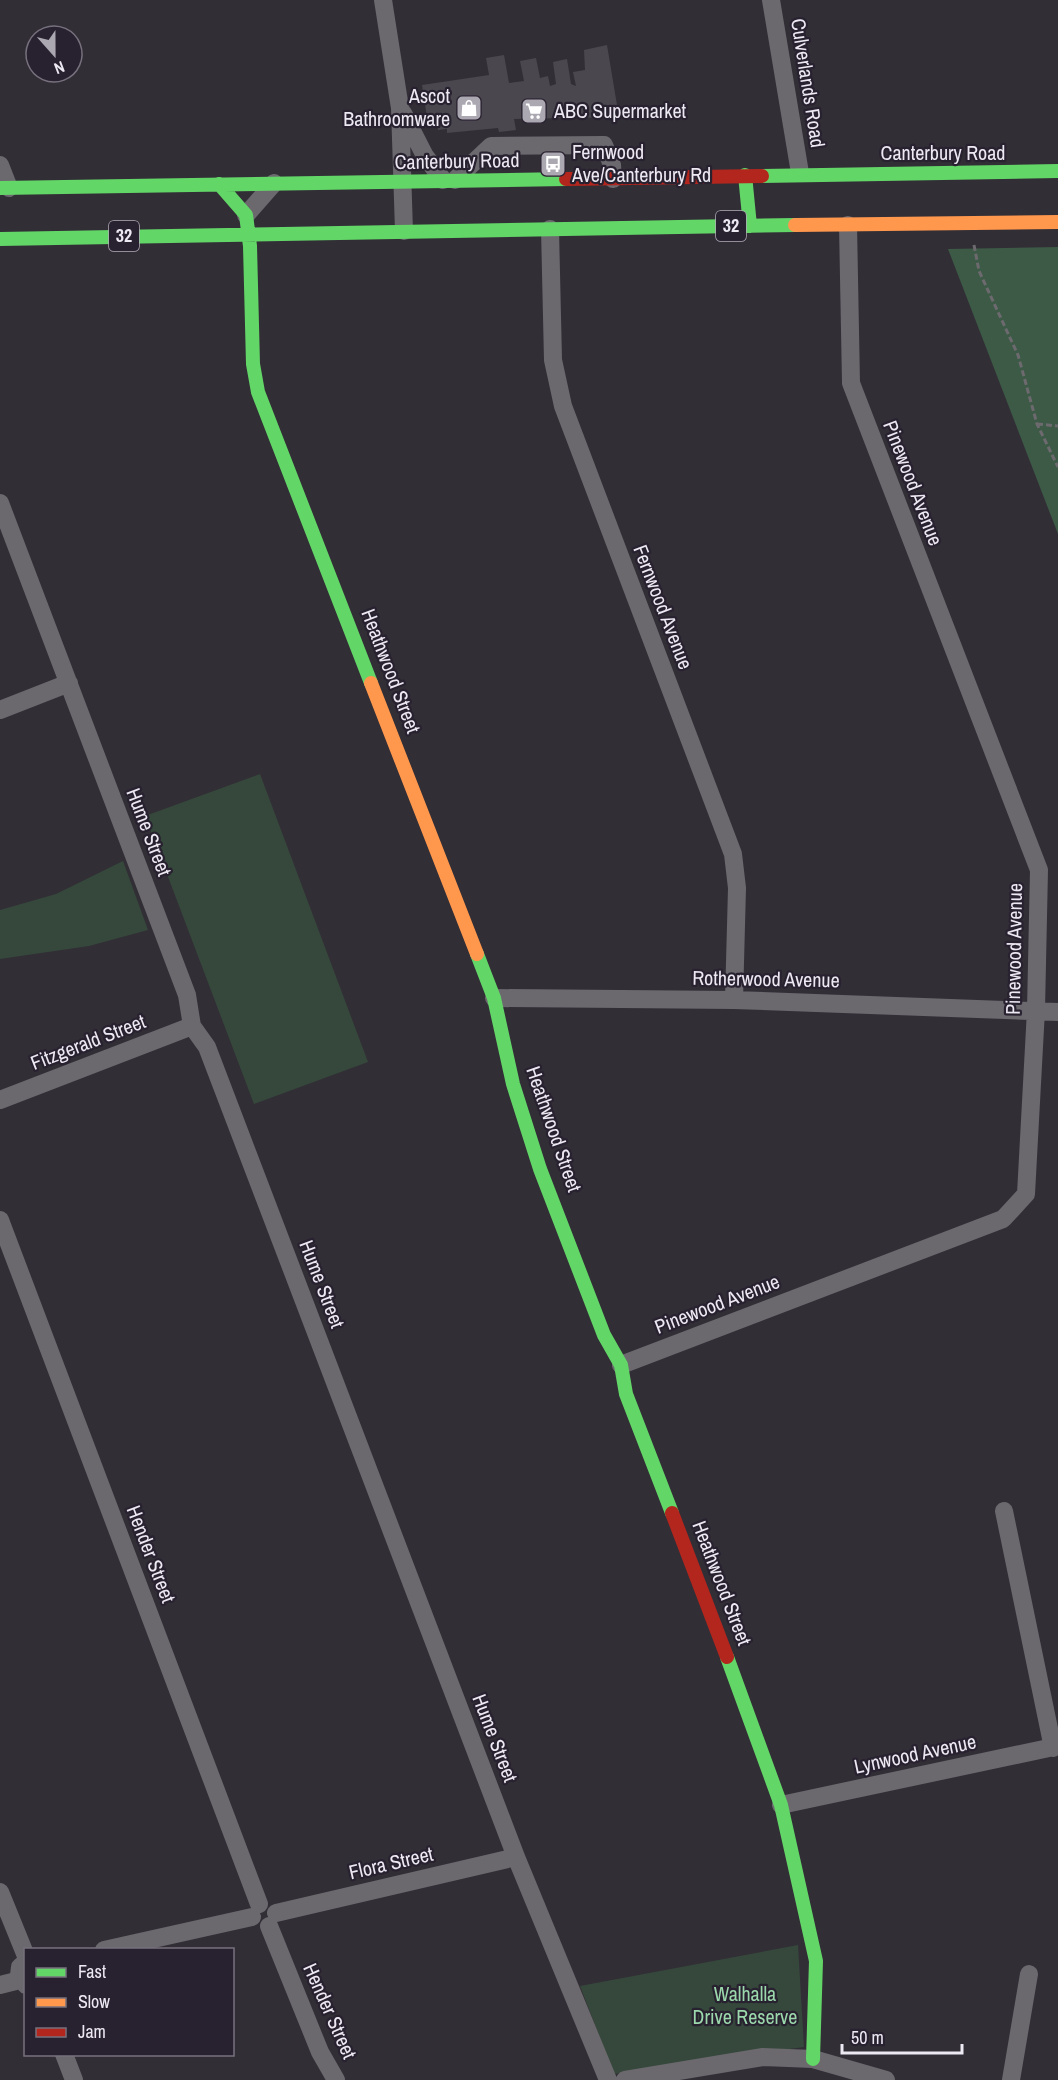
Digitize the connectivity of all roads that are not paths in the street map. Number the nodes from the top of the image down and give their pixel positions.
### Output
1 (383, 0) edge
2 (771, 0) edge
3 (400, 108) junction
4 (0, 165) edge
5 (1058, 171) edge
6 (800, 173) junction
7 (745, 175) junction
8 (613, 178) junction
9 (449, 180) junction
10 (402, 181) junction
11 (274, 183) junction
12 (219, 184) junction
13 (4, 188) edge
14 (246, 215) junction
15 (1058, 222) edge
16 (848, 225) junction
17 (750, 226) junction
18 (550, 230) junction
19 (404, 231) junction
20 (249, 233) junction
21 (0, 239) edge
22 (0, 503) edge
23 (69, 683) junction
24 (0, 710) edge
25 (494, 998) junction
26 (734, 1000) junction
27 (1036, 1010) junction
28 (1058, 1012) edge
29 (192, 1026) junction
30 (0, 1100) edge
31 (0, 1220) edge
32 (621, 1365) junction
33 (1004, 1511) dead end
34 (1055, 1747) edge
35 (781, 1805) junction
36 (516, 1857) junction
37 (0, 1892) edge
38 (256, 1910) junction
39 (272, 1919) junction
40 (112, 1948) edge
41 (24, 1951) edge
42 (24, 1965) edge
43 (1029, 1974) dead end
44 (23, 1982) edge
45 (0, 1985) edge
46 (64, 2056) edge
47 (813, 2059) junction
48 (717, 2073) edge
49 (74, 2080) edge
50 (336, 2080) edge
51 (608, 2080) edge
52 (625, 2080) edge
53 (886, 2080) edge
54 (1011, 2080) edge

1 - 3 street
2 - 6 street, Culverlands Road
3 - 9 street
3 - 10 street
4 - 13 street
5 - 6 main road, Canterbury Road
6 - 7 main road, Canterbury Road
7 - 8 main road, Canterbury Road
7 - 17 main road
8 - 9 main road, Canterbury Road
8 - 9 street
9 - 10 main road, Canterbury Road
10 - 11 main road, Canterbury Road
10 - 19 street
11 - 12 main road, Canterbury Road
11 - 14 street
12 - 13 main road, Canterbury Road
12 - 14 main road
14 - 20 main road, Heathwood Street
15 - 16 main road, 32
16 - 17 main road, 32
16 - 27 street, Pinewood Avenue
17 - 18 main road, 32
18 - 19 main road, 32
18 - 26 street, Fernwood Avenue
19 - 20 main road, 32
20 - 21 main road, 32
20 - 25 main road, Heathwood Street
22 - 23 street, Hume Street
23 - 24 street
23 - 29 street, Hume Street
25 - 26 street, Rotherwood Avenue
25 - 32 main road, Heathwood Street
26 - 27 street, Rotherwood Avenue
27 - 28 street, Rotherwood Avenue
27 - 32 street, Pinewood Avenue
29 - 30 street, Fitzgerald Street
29 - 36 street, Hume Street
31 - 38 street, Hender Street
32 - 35 main road, Heathwood Street
33 - 34 street
34 - 35 street, Lynwood Avenue
35 - 47 main road, Heathwood Street
36 - 39 street, Flora Street
36 - 51 street, Hume Street
37 - 41 street
38 - 39 street
38 - 40 street
39 - 50 street, Hender Street
42 - 44 street
43 - 54 street
44 - 45 street
46 - 49 street
47 - 48 street
47 - 53 street
48 - 52 street

